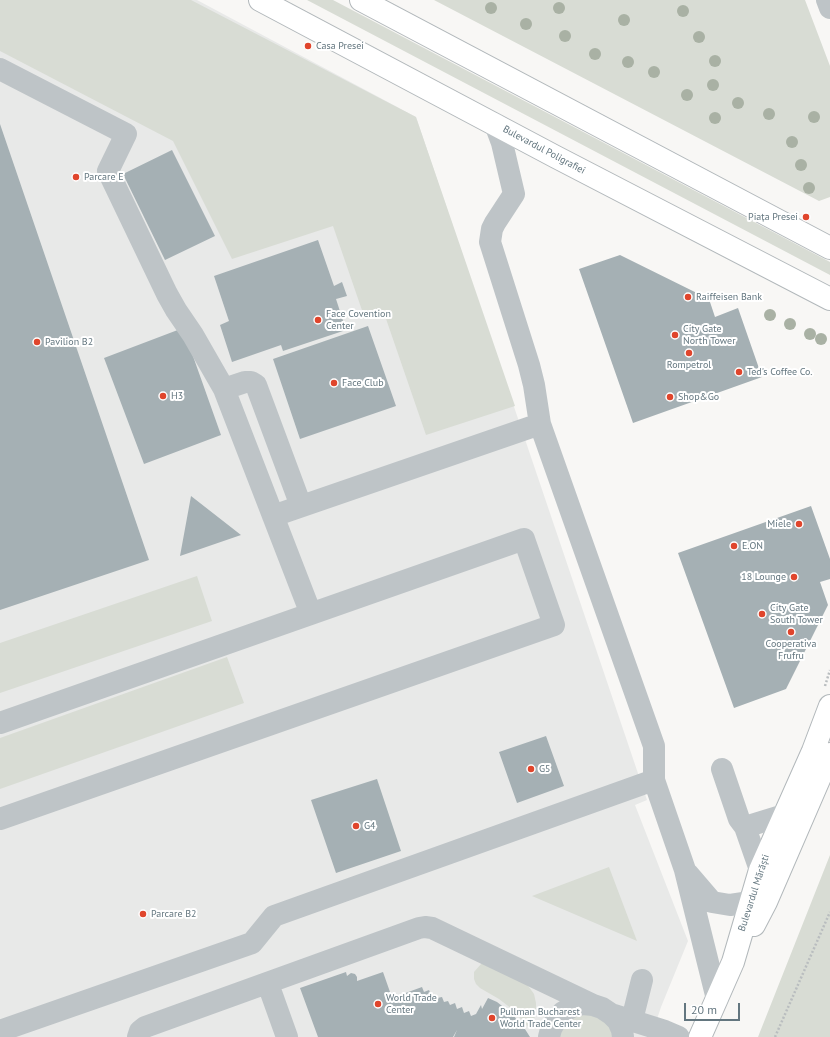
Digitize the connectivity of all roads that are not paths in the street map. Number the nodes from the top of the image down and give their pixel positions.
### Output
1 (261, 0) edge
2 (361, 0) edge
3 (827, 0) edge
4 (830, 8) edge
5 (0, 69) edge
6 (495, 124) junction
7 (830, 248) edge
8 (830, 299) edge
9 (224, 389) junction
10 (540, 424) junction
11 (301, 506) junction
12 (273, 516) junction
13 (311, 614) junction
14 (830, 706) edge
15 (0, 723) edge
16 (830, 754) edge
17 (722, 769) dead end
18 (654, 780) junction
19 (784, 815) junction
20 (0, 819) edge
21 (745, 827) junction
22 (685, 870) junction
23 (760, 870) junction
24 (750, 902) junction
25 (733, 962) junction
26 (642, 980) dead end
27 (268, 984) junction
28 (717, 999) junction
29 (602, 1009) junction
30 (628, 1028) edge
31 (0, 1031) edge
32 (138, 1037) edge
33 (287, 1037) edge
34 (549, 1037) edge
35 (679, 1037) edge
36 (700, 1037) edge

1 - 6 main road, Bulevardul Poligrafiei
2 - 7 main road
3 - 4 lane
5 - 9 lane
6 - 8 main road, Bulevardul Poligrafiei
6 - 10 lane
9 - 11 lane
9 - 12 lane
10 - 11 lane
10 - 18 lane
11 - 12 lane
12 - 13 lane
13 - 15 lane
13 - 20 lane
14 - 19 main road, Bulevardul Mărăști
16 - 25 main road
17 - 21 lane
18 - 22 lane
18 - 31 lane
19 - 21 lane
19 - 23 main road, Bulevardul Mărăști
21 - 23 lane
22 - 24 lane
22 - 28 lane
23 - 24 main road, Bulevardul Mărăști
24 - 25 main road, Bulevardul Mărăști
25 - 28 main road, Bulevardul Mărăști
26 - 30 lane
27 - 29 lane
27 - 32 lane
27 - 33 lane
28 - 36 main road, Bulevardul Mărăști
29 - 30 lane
29 - 34 lane
30 - 35 lane

